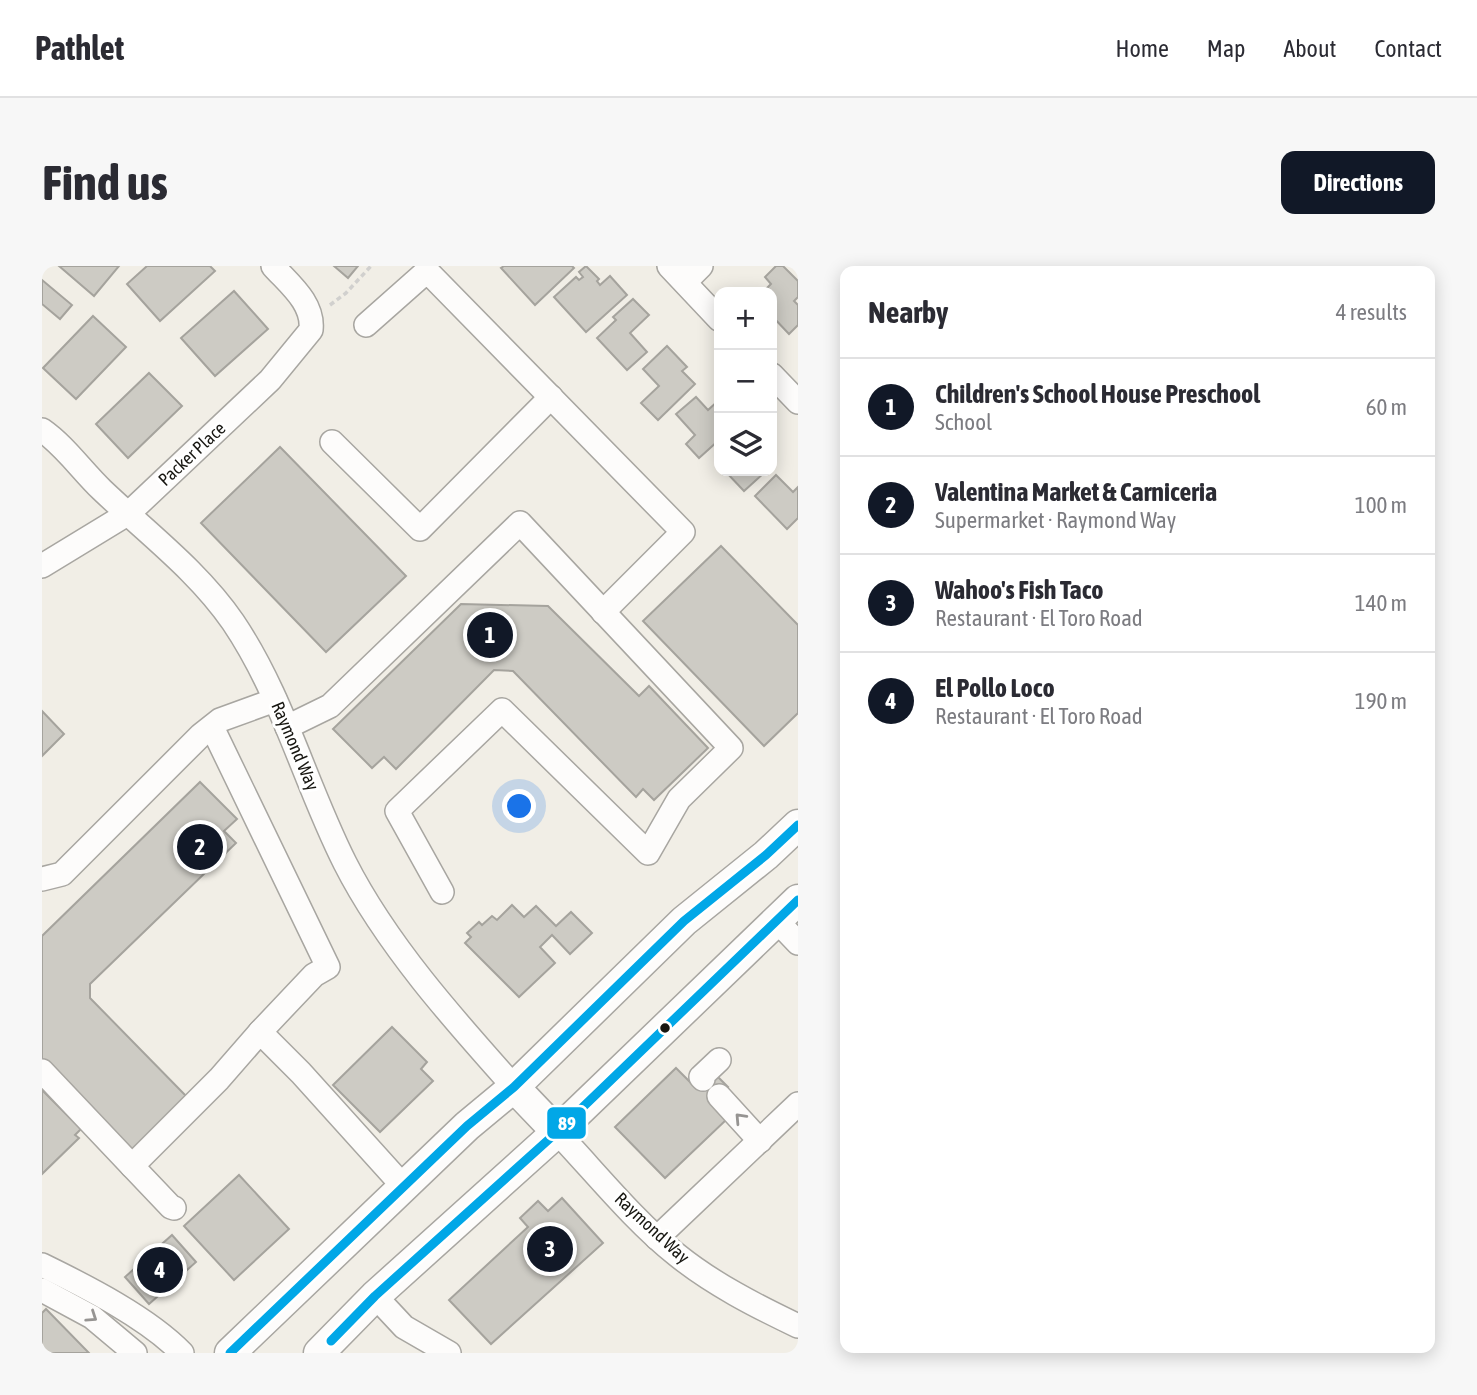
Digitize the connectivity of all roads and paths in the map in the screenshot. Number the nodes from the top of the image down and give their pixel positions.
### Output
1 (272, 266) edge
2 (371, 266) edge
3 (701, 266) edge
4 (677, 274) edge
5 (714, 314) edge
6 (311, 317) junction
7 (366, 324) dead end
8 (777, 379) edge
9 (551, 397) junction
10 (798, 402) edge
11 (42, 430) edge
12 (332, 442) dead end
13 (129, 513) junction
14 (42, 566) edge
15 (603, 612) junction
16 (275, 700) junction
17 (212, 727) junction
18 (287, 727) junction
19 (798, 825) edge
20 (42, 879) edge
21 (442, 892) dead end
22 (798, 900) edge
23 (777, 922) junction
24 (798, 943) edge
25 (260, 1032) junction
26 (719, 1060) dead end
27 (42, 1072) edge
28 (514, 1087) junction
29 (798, 1104) edge
30 (557, 1132) junction
31 (760, 1141) junction
32 (132, 1166) junction
33 (403, 1186) junction
34 (174, 1208) dead end
35 (657, 1238) junction
36 (42, 1265) edge
37 (42, 1290) edge
38 (375, 1296) junction
39 (798, 1326) edge
40 (135, 1353) edge
41 (182, 1353) edge
42 (230, 1353) edge
43 (319, 1353) edge
44 (449, 1353) edge

1 - 6 street
2 - 6 path
3 - 4 street
4 - 5 street
6 - 13 street, Packer Place
7 - 9 street
8 - 10 street
9 - 12 street
9 - 15 street
11 - 13 street, Raymond Way
13 - 14 street, Packer Place
13 - 16 street, Raymond Way
15 - 18 street
15 - 21 street
16 - 17 street
16 - 18 street, Raymond Way
17 - 20 street
17 - 25 street
18 - 28 street, Raymond Way
19 - 28 main road
22 - 23 main road
23 - 24 street
23 - 30 main road
25 - 32 street
25 - 33 street
31 -> 26 street
27 - 32 street
28 - 30 main road
28 - 33 main road
29 - 31 street
30 - 35 street, Raymond Way
30 - 38 main road
31 - 35 street
32 - 34 street
33 - 42 main road
35 - 39 street, Raymond Way
36 - 41 street
37 -> 40 street
38 - 43 main road
38 - 44 street

